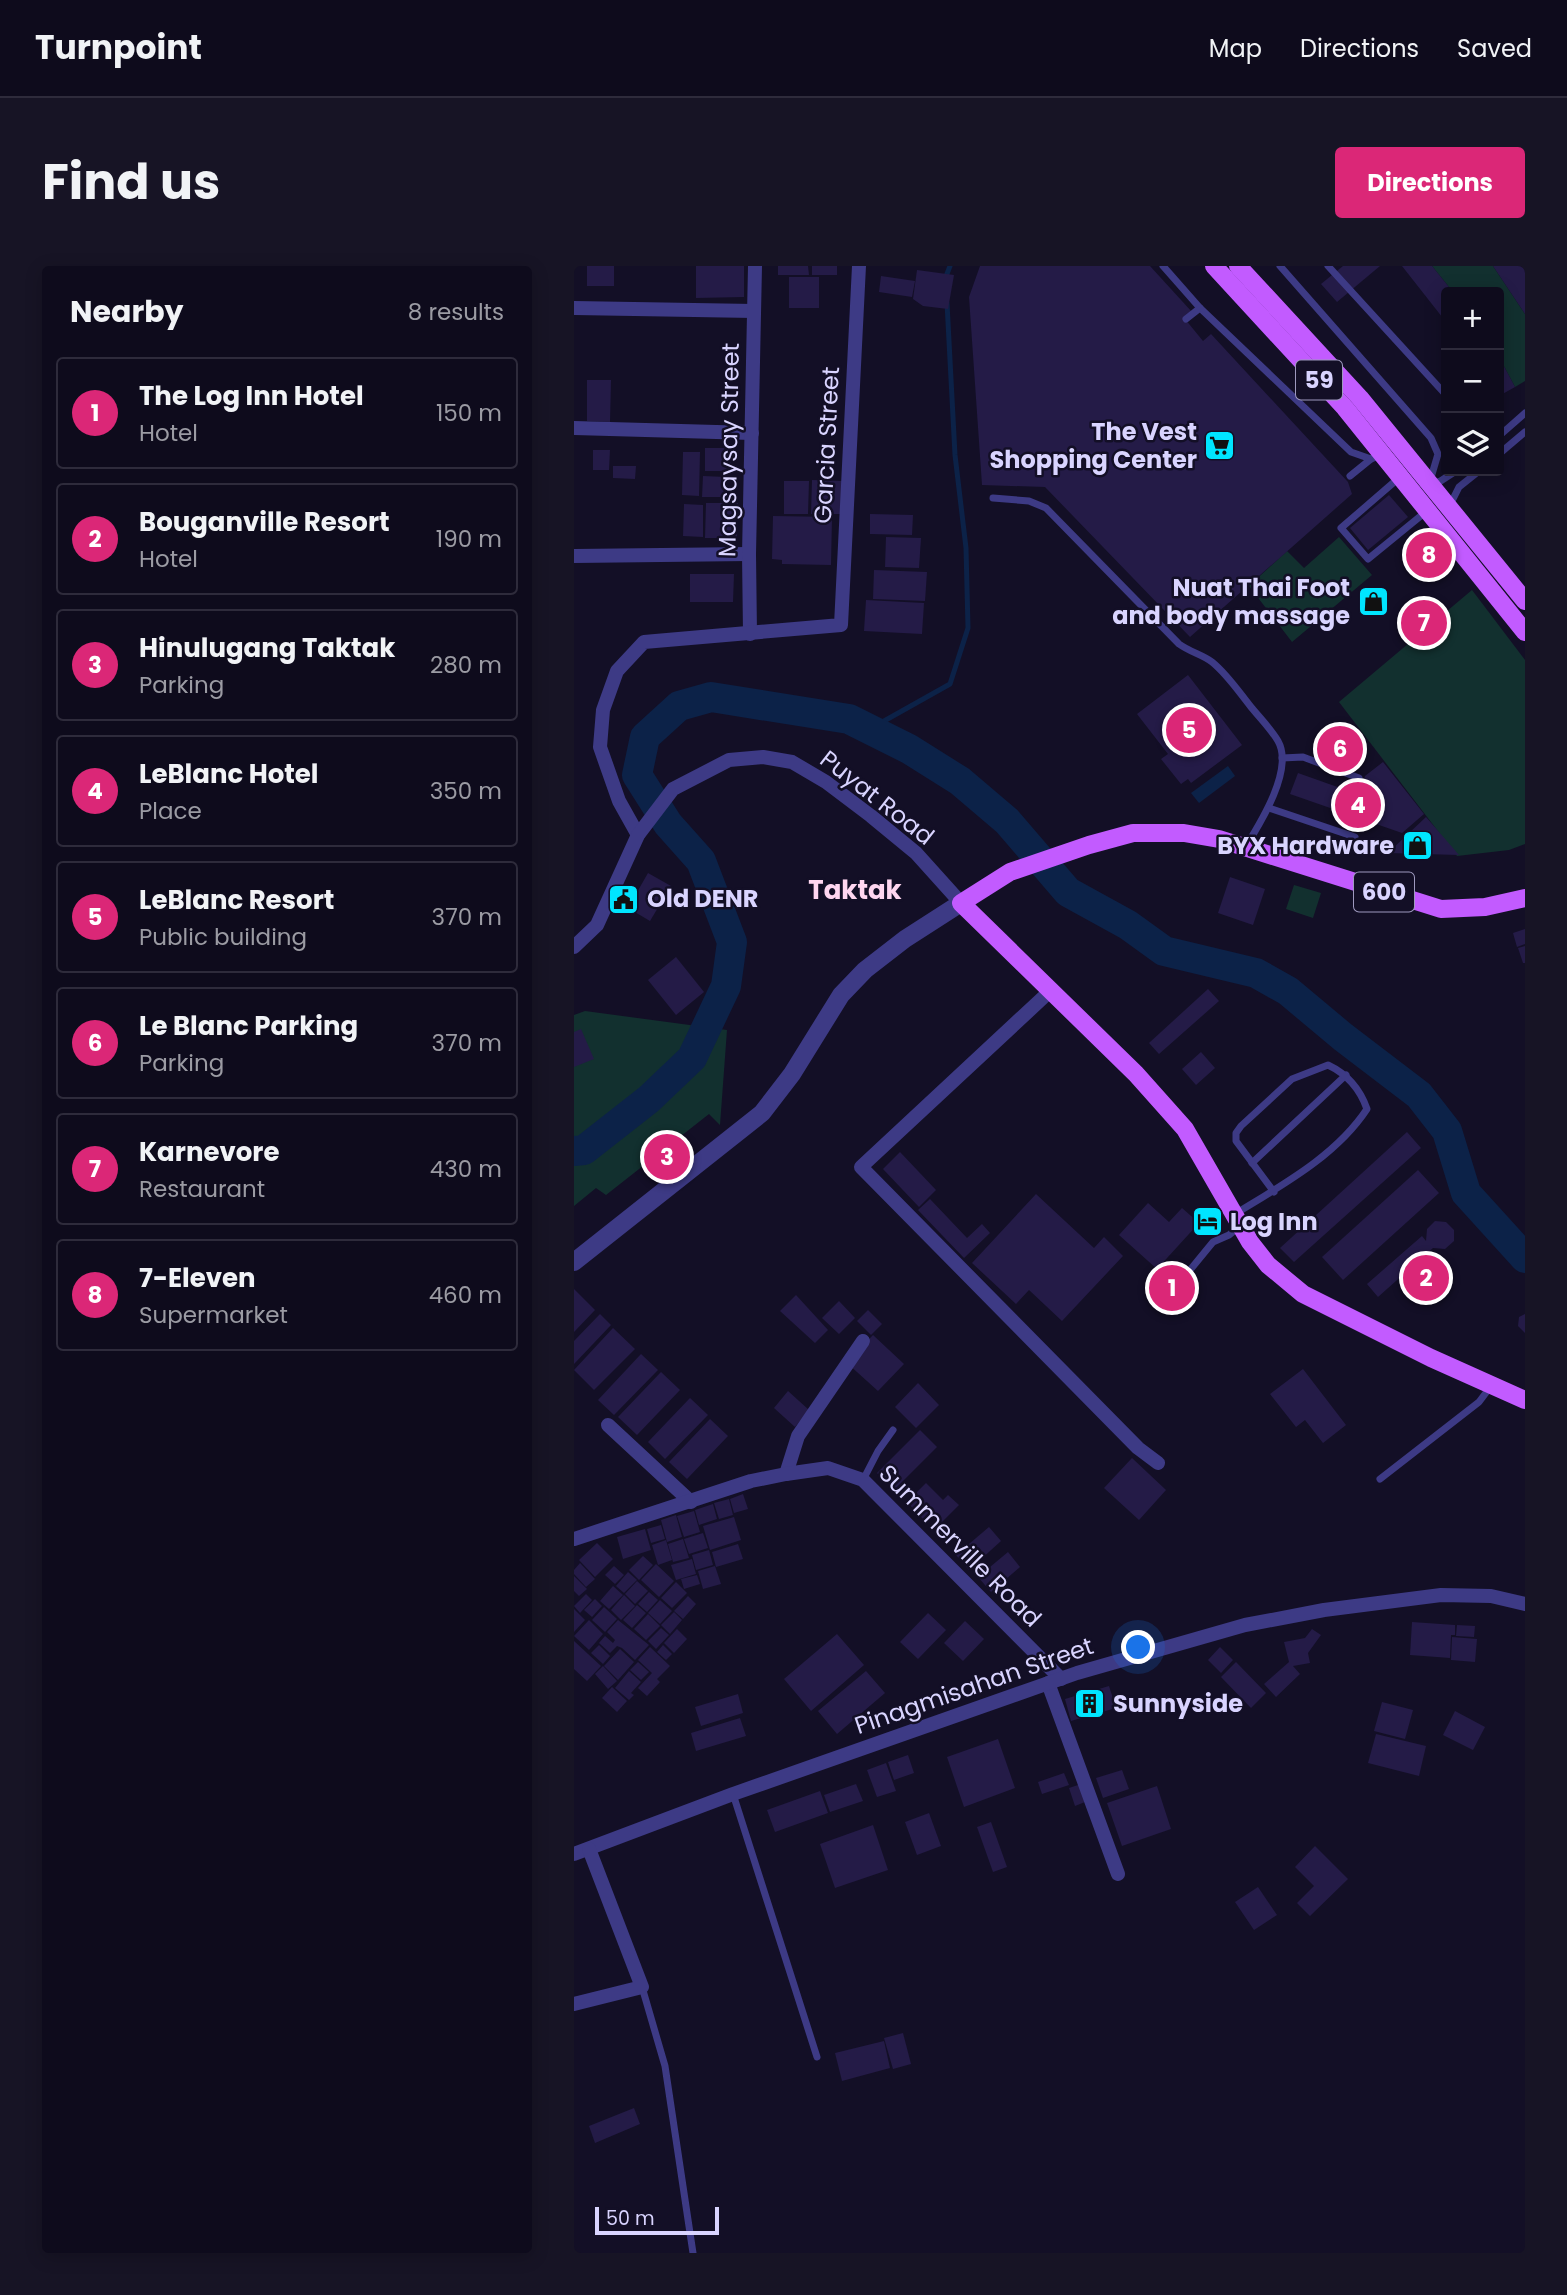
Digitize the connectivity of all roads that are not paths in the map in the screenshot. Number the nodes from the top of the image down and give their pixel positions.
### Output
1 (755, 266) edge
2 (859, 266) edge
3 (1163, 266) edge
4 (1214, 266) edge
5 (1238, 266) edge
6 (1280, 266) edge
7 (1328, 266) edge
8 (574, 308) edge
9 (1200, 308) junction
10 (754, 311) junction
11 (1186, 319) dead end
12 (1441, 390) edge
13 (1525, 413) edge
14 (574, 428) edge
15 (1504, 432) edge
16 (1525, 432) edge
17 (752, 433) junction
18 (1504, 450) edge
19 (1377, 456) junction
20 (1401, 476) junction
21 (1448, 476) edge
22 (1473, 476) edge
23 (1350, 477) dead end
24 (1430, 481) junction
25 (993, 498) dead end
26 (1450, 506) junction
27 (1429, 510) junction
28 (749, 554) junction
29 (574, 556) edge
30 (1525, 601) edge
31 (1525, 632) edge
32 (750, 634) junction
33 (1282, 758) junction
34 (1359, 778) dead end
35 (1269, 808) junction
36 (641, 831) junction
37 (1355, 837) dead end
38 (1246, 846) junction
39 (1525, 898) edge
40 (961, 903) junction
41 (574, 947) edge
42 (1049, 992) junction
43 (1346, 1076) junction
44 (1252, 1163) junction
45 (1273, 1192) junction
46 (1238, 1220) junction
47 (574, 1262) edge
48 (1181, 1281) dead end
49 (863, 1341) dead end
50 (1492, 1385) junction
51 (1525, 1400) edge
52 (608, 1425) dead end
53 (894, 1430) dead end
54 (1158, 1463) dead end
55 (786, 1474) junction
56 (1380, 1479) dead end
57 (863, 1480) junction
58 (691, 1502) junction
59 (574, 1539) edge
60 (1525, 1604) edge
61 (1054, 1681) junction
62 (733, 1794) junction
63 (589, 1849) junction
64 (574, 1854) edge
65 (1118, 1874) dead end
66 (642, 1987) junction
67 (574, 2004) edge
68 (817, 2057) dead end
69 (693, 2253) edge

1 - 10 street, Magsaysay Street
2 - 32 street, Garcia Street
3 - 9 lane
4 - 19 main road, 59
5 - 24 main road, 59
6 - 24 lane
7 - 12 lane
8 - 10 street
9 - 11 lane
9 - 19 lane
10 - 17 street, Magsaysay Street
13 - 15 lane
14 - 17 street
16 - 18 lane
17 - 28 street, Magsaysay Street
19 - 20 main road, 59
19 - 23 lane
20 - 27 main road, 59
20 - 27 lane
21 - 24 lane
22 - 26 lane
24 - 26 main road, 59
25 - 33 lane
26 - 30 main road, 59
27 - 31 main road, 59
28 - 29 street
28 - 32 street, Magsaysay Street
32 - 36 street
33 - 34 lane
33 - 35 lane
35 - 37 lane
35 - 38 lane
36 - 40 street, Puyat Road
36 - 41 street
38 - 39 main road, 600
38 - 40 main road, 600
40 - 42 main road
40 - 47 street, 600
42 - 46 main road
42 - 54 street
43 - 44 lane
43 - 44 lane
43 - 45 lane
44 - 45 lane
45 - 46 lane
46 - 48 lane
46 - 50 main road
49 - 55 street
50 - 51 main road
50 - 56 lane
52 - 58 street
53 - 57 lane
55 - 57 street, Summerville Road
55 - 58 street, Summerville Road
57 - 61 street, Summerville Road
58 - 59 street, Summerville Road
60 - 61 street, Pinagmisahan Street
61 - 62 street, Pinagmisahan Street
61 - 65 street
62 - 63 street, Pinagmisahan Street
62 - 68 lane
63 - 64 street, Pinagmisahan Street
63 - 66 street
66 - 67 street
66 - 69 lane

